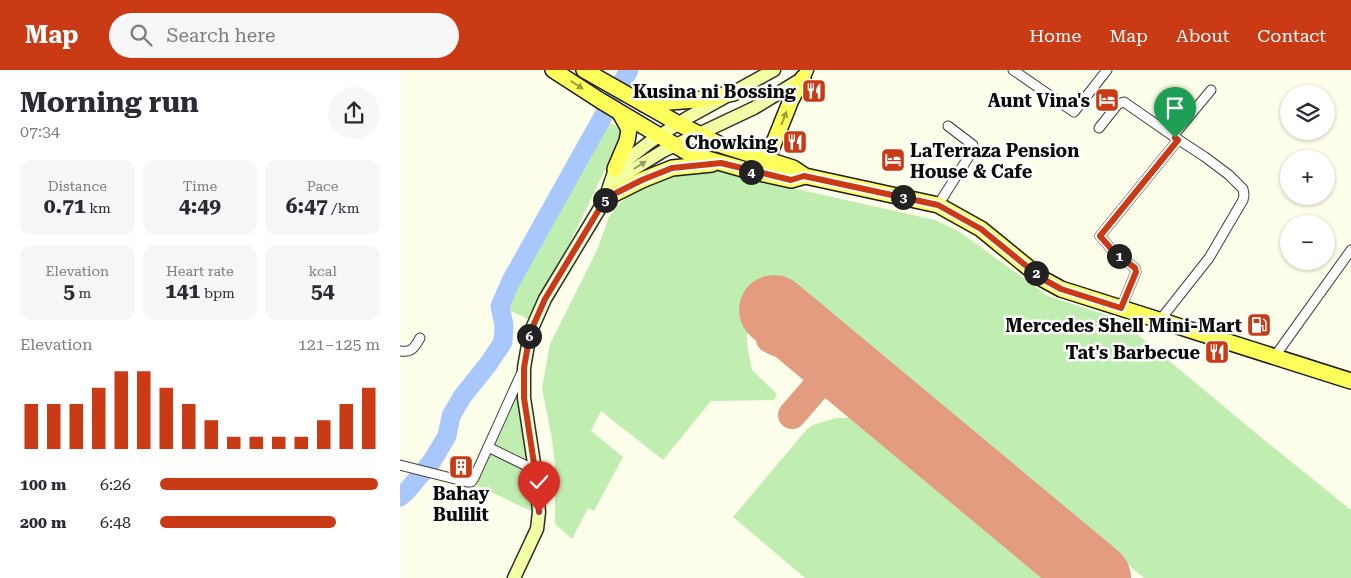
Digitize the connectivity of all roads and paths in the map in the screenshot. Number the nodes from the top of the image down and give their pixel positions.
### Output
1 (553, 70) edge
2 (584, 70) edge
3 (774, 70) edge
4 (1014, 70) edge
5 (1107, 70) edge
6 (805, 74) edge
7 (1211, 90) dead end
8 (734, 93) junction
9 (644, 104) junction
10 (619, 112) junction
11 (679, 124) junction
12 (948, 126) dead end
13 (1099, 128) dead end
14 (698, 134) junction
15 (660, 136) junction
16 (1175, 138) junction
17 (674, 145) junction
18 (767, 160) junction
19 (721, 163) junction
20 (615, 169) junction
21 (804, 176) junction
22 (606, 198) junction
23 (938, 205) junction
24 (1351, 250) edge
25 (1121, 308) junction
26 (1160, 320) junction
27 (420, 338) dead end
28 (400, 351) edge
29 (1275, 356) junction
30 (524, 368) junction
31 (1351, 381) edge
32 (488, 447) junction
33 (400, 465) edge
34 (535, 470) junction
35 (514, 578) edge

1 -> 10 main road
2 - 9 main road
3 - 8 main road
4 - 5 street
6 - 14 main road
18 -> 6 main road
7 - 16 street
8 - 9 main road
8 - 11 main road
9 - 11 main road
10 - 15 main road
10 - 20 main road
11 - 14 main road
11 - 15 main road
12 - 23 street
13 - 16 street
14 - 17 main road
14 - 18 main road
15 - 17 main road
15 - 20 main road
16 - 25 street
16 - 26 street
17 - 19 main road
22 -> 17 main road
18 - 21 main road
19 - 21 main road
19 - 22 main road
20 - 22 main road
21 - 23 main road
22 - 30 main road
23 - 25 main road
24 - 29 street
25 - 26 main road
26 - 29 main road
27 - 28 street
29 - 31 main road
30 - 32 street
30 - 34 main road
32 - 33 street
32 - 34 street
34 - 35 main road

